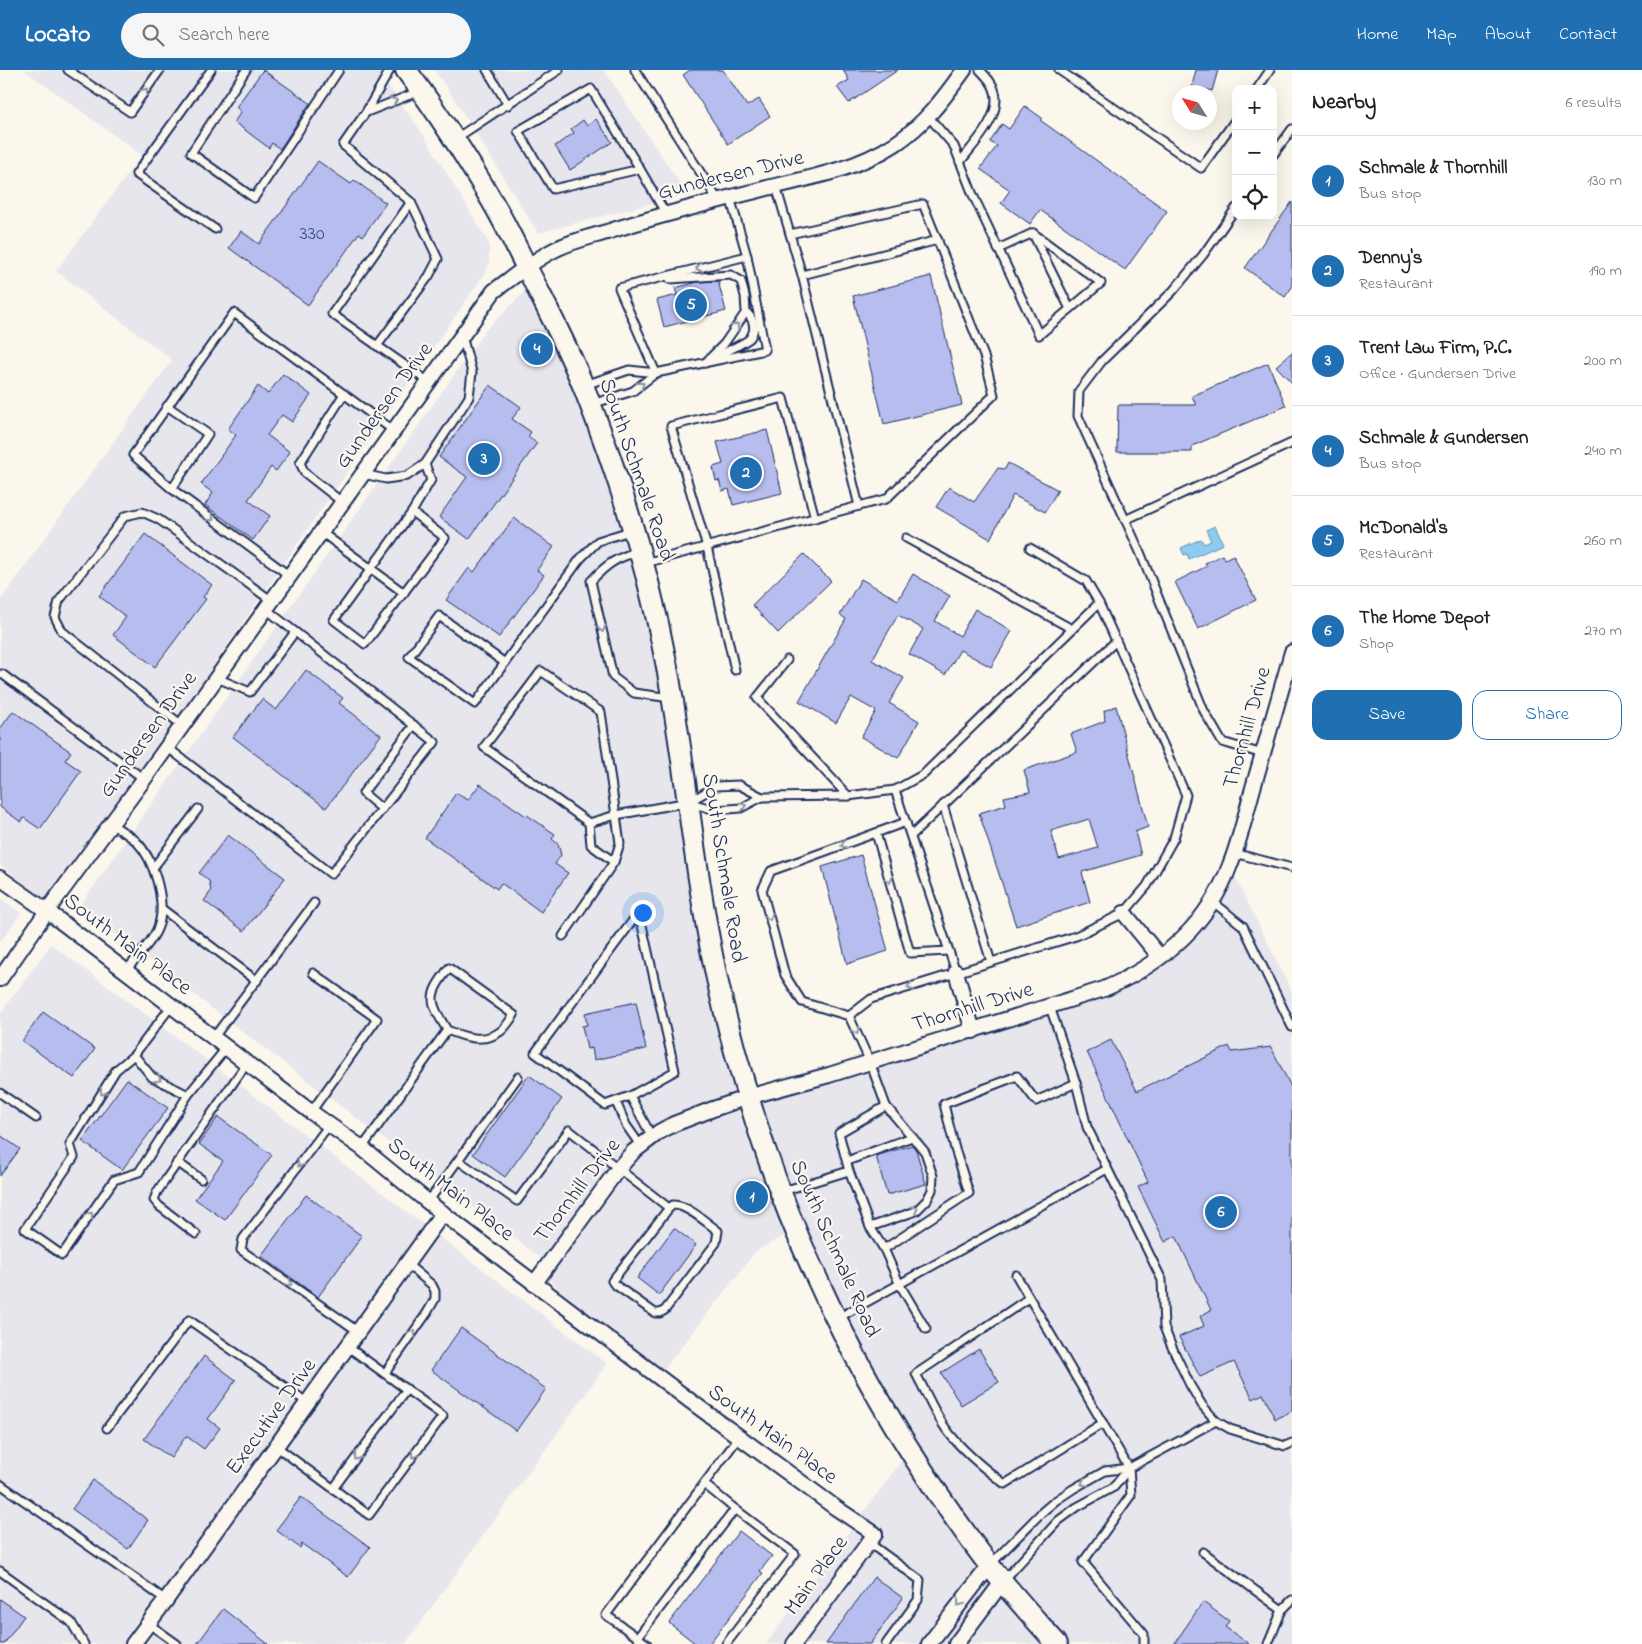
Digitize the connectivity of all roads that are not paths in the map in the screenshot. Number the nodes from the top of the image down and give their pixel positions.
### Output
1 (68, 70) edge
2 (160, 70) edge
3 (211, 70) edge
4 (246, 70) edge
5 (339, 70) edge
6 (390, 70) edge
7 (406, 70) edge
8 (486, 70) edge
9 (558, 70) edge
10 (635, 70) edge
11 (964, 70) edge
12 (980, 70) edge
13 (1059, 70) edge
14 (1270, 70) edge
15 (1260, 85) edge
16 (421, 91) junction
17 (508, 105) junction
18 (366, 112) junction
19 (928, 116) junction
20 (1232, 125) edge
21 (1292, 129) edge
22 (454, 140) junction
23 (1277, 150) edge
24 (960, 162) junction
25 (640, 169) junction
26 (776, 186) junction
27 (724, 199) junction
28 (411, 202) junction
29 (666, 214) junction
30 (1232, 214) edge
31 (215, 229) dead end
32 (1033, 233) junction
33 (790, 234) junction
34 (938, 240) junction
35 (998, 248) junction
36 (747, 256) junction
37 (526, 266) junction
38 (802, 275) junction
39 (651, 280) junction
40 (1070, 309) junction
41 (746, 312) junction
42 (462, 336) junction
43 (378, 346) junction
44 (705, 363) junction
45 (656, 374) junction
46 (429, 382) junction
47 (583, 386) junction
48 (344, 394) junction
49 (590, 405) junction
50 (167, 406) junction
51 (394, 431) junction
52 (1292, 442) edge
53 (425, 464) junction
54 (362, 474) junction
55 (172, 489) junction
56 (342, 502) junction
57 (860, 506) junction
58 (412, 512) junction
59 (815, 518) junction
60 (1125, 520) junction
61 (634, 530) junction
62 (321, 532) junction
63 (906, 538) dead end
64 (707, 547) junction
65 (1030, 548) dead end
66 (642, 557) junction
67 (370, 568) junction
68 (290, 576) junction
69 (404, 593) junction
70 (1099, 602) junction
71 (269, 605) junction
72 (1072, 629) junction
73 (296, 632) junction
74 (1116, 641) junction
75 (1292, 652) edge
76 (787, 660) dead end
77 (505, 663) junction
78 (735, 670) dead end
79 (2, 674) dead end
80 (217, 678) junction
81 (673, 699) junction
82 (414, 725) junction
83 (182, 726) junction
84 (167, 747) junction
85 (1263, 754) junction
86 (144, 779) junction
87 (895, 790) junction
88 (848, 796) junction
89 (762, 797) junction
90 (689, 802) junction
91 (943, 805) junction
92 (198, 809) dead end
93 (382, 809) junction
94 (616, 815) junction
95 (906, 822) junction
96 (589, 823) junction
97 (111, 824) junction
98 (876, 833) junction
99 (910, 836) junction
100 (1234, 853) junction
101 (614, 862) junction
102 (153, 868) junction
103 (1292, 868) edge
104 (0, 878) edge
105 (1212, 901) junction
106 (314, 903) dead end
107 (162, 909) junction
108 (47, 911) junction
109 (1124, 913) junction
110 (563, 936) dead end
111 (950, 951) junction
112 (1160, 957) junction
113 (991, 962) junction
114 (126, 971) junction
115 (956, 972) junction
116 (313, 973) dead end
117 (0, 979) edge
118 (257, 981) junction
119 (172, 1005) junction
120 (1050, 1007) junction
121 (849, 1016) junction
122 (1292, 1027) edge
123 (447, 1030) junction
124 (973, 1030) junction
125 (214, 1037) junction
126 (227, 1047) junction
127 (134, 1055) junction
128 (247, 1062) junction
129 (870, 1062) junction
130 (518, 1077) dead end
131 (1076, 1083) junction
132 (0, 1093) edge
133 (188, 1095) junction
134 (630, 1096) junction
135 (748, 1097) junction
136 (616, 1102) junction
137 (886, 1106) junction
138 (311, 1112) junction
139 (36, 1118) dead end
140 (329, 1125) junction
141 (652, 1137) junction
142 (912, 1137) junction
143 (640, 1146) junction
144 (362, 1148) junction
145 (847, 1160) junction
146 (459, 1161) junction
147 (177, 1162) junction
148 (618, 1169) junction
149 (1107, 1169) junction
150 (849, 1171) junction
151 (201, 1179) dead end
152 (781, 1192) junction
153 (428, 1202) junction
154 (669, 1208) junction
155 (444, 1213) junction
156 (870, 1227) junction
157 (196, 1234) dead end
158 (884, 1248) junction
159 (407, 1264) junction
160 (1016, 1275) dead end
161 (534, 1284) junction
162 (900, 1285) junction
163 (1029, 1298) junction
164 (836, 1320) junction
165 (926, 1328) dead end
166 (359, 1332) junction
167 (348, 1347) junction
168 (385, 1373) junction
169 (407, 1389) junction
170 (308, 1403) junction
171 (1216, 1421) junction
172 (1102, 1423) junction
173 (107, 1428) dead end
174 (739, 1437) junction
175 (1292, 1444) edge
176 (277, 1447) junction
177 (1129, 1468) junction
178 (0, 1484) edge
179 (704, 1484) junction
180 (333, 1489) junction
181 (735, 1509) junction
182 (872, 1539) junction
183 (1203, 1552) dead end
184 (990, 1565) junction
185 (0, 1571) edge
186 (1003, 1581) junction
187 (166, 1600) junction
188 (1292, 1600) edge
189 (1282, 1610) junction
190 (149, 1624) junction
191 (638, 1637) junction
192 (84, 1644) edge
193 (133, 1644) edge
194 (177, 1644) edge
195 (647, 1644) edge
196 (726, 1644) edge
197 (794, 1644) edge
198 (886, 1644) edge
199 (929, 1644) edge
200 (956, 1644) edge
201 (1057, 1644) edge
202 (1144, 1644) edge
203 (1268, 1644) edge

1 -> 2 lane
3 - 31 lane
4 - 5 lane
6 - 18 lane
7 - 16 main road, South Schmale Road
8 - 17 lane
9 - 17 lane
10 - 27 lane
11 - 19 street, Gundersen Drive
12 - 24 lane
13 - 20 lane
14 - 15 lane
18 -> 16 lane
16 - 22 main road, South Schmale Road
17 - 22 lane
18 - 28 lane
19 - 24 lane
19 - 26 street, Gundersen Drive
21 - 23 lane
22 - 37 main road, South Schmale Road
24 - 35 lane
25 - 25 lane
25 - 29 lane
26 - 27 street, Gundersen Drive
26 - 33 lane
27 - 29 street, Gundersen Drive
27 - 36 lane
28 - 43 lane
28 - 43 lane
29 - 37 street, Gundersen Drive
30 - 60 lane
32 - 35 lane
32 - 40 lane
32 - 40 lane
33 - 34 lane
33 - 38 lane
34 - 38 lane
34 - 57 lane
35 - 40 lane
36 -> 39 lane
36 - 44 lane
37 - 42 street, Gundersen Drive
37 - 47 main road, South Schmale Road
38 - 57 lane
39 - 41 lane
39 - 45 lane
44 -> 41 lane
41 - 44 lane
42 - 46 street, Gundersen Drive
42 - 53 lane
43 - 46 lane
44 - 45 lane
45 - 47 lane
49 -> 45 lane
46 - 51 street, Gundersen Drive
47 - 49 main road, South Schmale Road
48 - 50 lane
48 - 51 lane
48 - 56 lane
49 - 61 main road, South Schmale Road
50 - 55 lane
50 - 55 lane
51 - 54 street, Gundersen Drive
52 - 60 lane
53 - 54 lane
53 - 58 lane
54 - 56 street, Gundersen Drive
55 -> 68 lane
56 - 62 street, Gundersen Drive
57 - 59 lane
58 - 67 lane
58 - 69 lane
59 - 64 lane
59 - 64 lane
60 - 85 lane
61 - 66 main road, South Schmale Road
61 - 77 lane
62 - 67 lane
62 - 68 street, Gundersen Drive
63 - 72 lane
64 - 66 lane
64 - 78 lane
65 - 70 lane
66 - 81 main road, South Schmale Road
66 -> 81 lane
67 - 69 lane
67 - 69 lane
68 - 71 street, Gundersen Drive
70 - 72 lane
70 - 74 lane
71 - 73 lane
71 - 80 street, Gundersen Drive
71 - 83 lane
72 - 87 lane
73 - 80 lane
73 - 82 lane
74 - 91 lane
74 - 109 lane
75 - 85 street, Thornhill Drive
76 - 88 lane
77 - 77 lane
79 - 86 lane
80 - 83 street, Gundersen Drive
81 - 90 main road, South Schmale Road
82 - 93 lane
82 - 93 lane
83 - 84 street, Gundersen Drive
84 - 86 street, Gundersen Drive
84 - 93 lane
85 - 100 street, Thornhill Drive
86 - 97 street, Gundersen Drive
87 - 88 lane
87 - 95 lane
88 - 89 lane
90 -> 89 lane
89 - 90 lane
90 - 94 lane
90 - 135 main road, South Schmale Road
91 - 99 lane
91 - 113 lane
92 - 102 lane
94 - 96 lane
94 - 96 lane
94 - 101 lane
95 - 98 lane
95 - 99 lane
96 - 101 lane
97 - 102 lane
97 - 108 street, Gundersen Drive
98 -> 111 lane
98 -> 121 lane
99 - 111 lane
100 - 103 lane
100 - 105 street, Thornhill Drive
101 - 110 lane
102 - 107 lane
104 - 108 street, South Main Place
105 - 112 street, Thornhill Drive
105 - 122 lane
106 - 118 lane
107 - 114 lane
107 - 118 lane
108 - 114 street, South Main Place
108 - 117 street, Gundersen Drive
109 - 112 street
109 - 113 lane
111 - 115 lane
112 - 120 street, Thornhill Drive
113 - 115 lane
114 - 119 street, South Main Place
115 -> 121 lane
115 - 124 street
116 - 138 lane
118 - 125 lane
119 - 125 street, South Main Place
119 - 127 lane
120 - 124 street, Thornhill Drive
120 - 131 lane
121 -> 129 lane
123 - 123 lane
123 - 144 lane
124 - 129 street, Thornhill Drive
125 - 126 street, South Main Place
126 - 128 street, South Main Place
126 - 133 lane
127 -> 133 lane
127 -> 133 lane
128 - 138 street, South Main Place
128 - 147 lane
129 - 135 street, Thornhill Drive
129 - 137 lane
130 - 146 lane
131 - 149 lane
131 - 158 lane
132 - 139 lane
134 - 136 lane
134 - 136 lane
134 - 141 lane
135 - 141 street, Thornhill Drive
135 - 152 main road, South Schmale Road
136 - 143 lane
137 - 142 lane
137 - 145 lane
138 - 140 street, South Main Place
140 - 144 street, South Main Place
140 -> 166 lane
141 - 143 street, Thornhill Drive
142 - 145 lane
156 -> 142 lane
143 - 148 street, Thornhill Drive
144 - 153 street, South Main Place
145 - 150 lane
146 - 148 lane
146 - 153 lane
147 - 151 lane
147 - 157 lane
148 - 154 lane
148 - 161 street, Thornhill Drive
149 - 162 lane
149 - 171 lane
150 - 152 lane
150 - 156 lane
152 - 164 main road, South Schmale Road
153 - 155 street, South Main Place
154 - 154 lane
155 - 159 street, Executive Drive
155 - 161 street, South Main Place
156 - 158 lane
158 - 162 lane
159 - 166 street, Executive Drive
168 -> 159 lane
160 - 163 lane
161 - 174 street, South Main Place
162 - 164 lane
162 - 165 lane
163 - 172 lane
163 - 172 lane
164 - 184 main road, South Schmale Road
166 - 167 street, Executive Drive
167 - 168 lane
167 - 170 street, Executive Drive
168 - 169 lane
169 -> 180 lane
169 -> 180 lane
170 - 173 lane
170 - 176 street, Executive Drive
171 - 175 lane
171 - 177 lane
172 - 177 lane
174 - 179 lane
174 - 182 street, South Main Place
176 - 180 lane
176 - 187 street, Executive Drive
177 -> 184 lane
177 - 186 lane
177 - 202 lane
178 - 187 lane
179 - 181 lane
179 - 191 lane
181 - 191 lane
181 - 196 lane
182 - 197 street, Main Place
182 - 198 lane
183 - 189 lane
184 - 186 main road, South Schmale Road
184 -> 199 street
185 - 192 lane
186 - 200 street
186 - 201 main road, South Schmale Road
187 - 190 street, Executive Drive
188 - 189 lane
189 - 203 lane
190 - 193 street, Executive Drive
190 - 194 lane
191 - 195 lane

